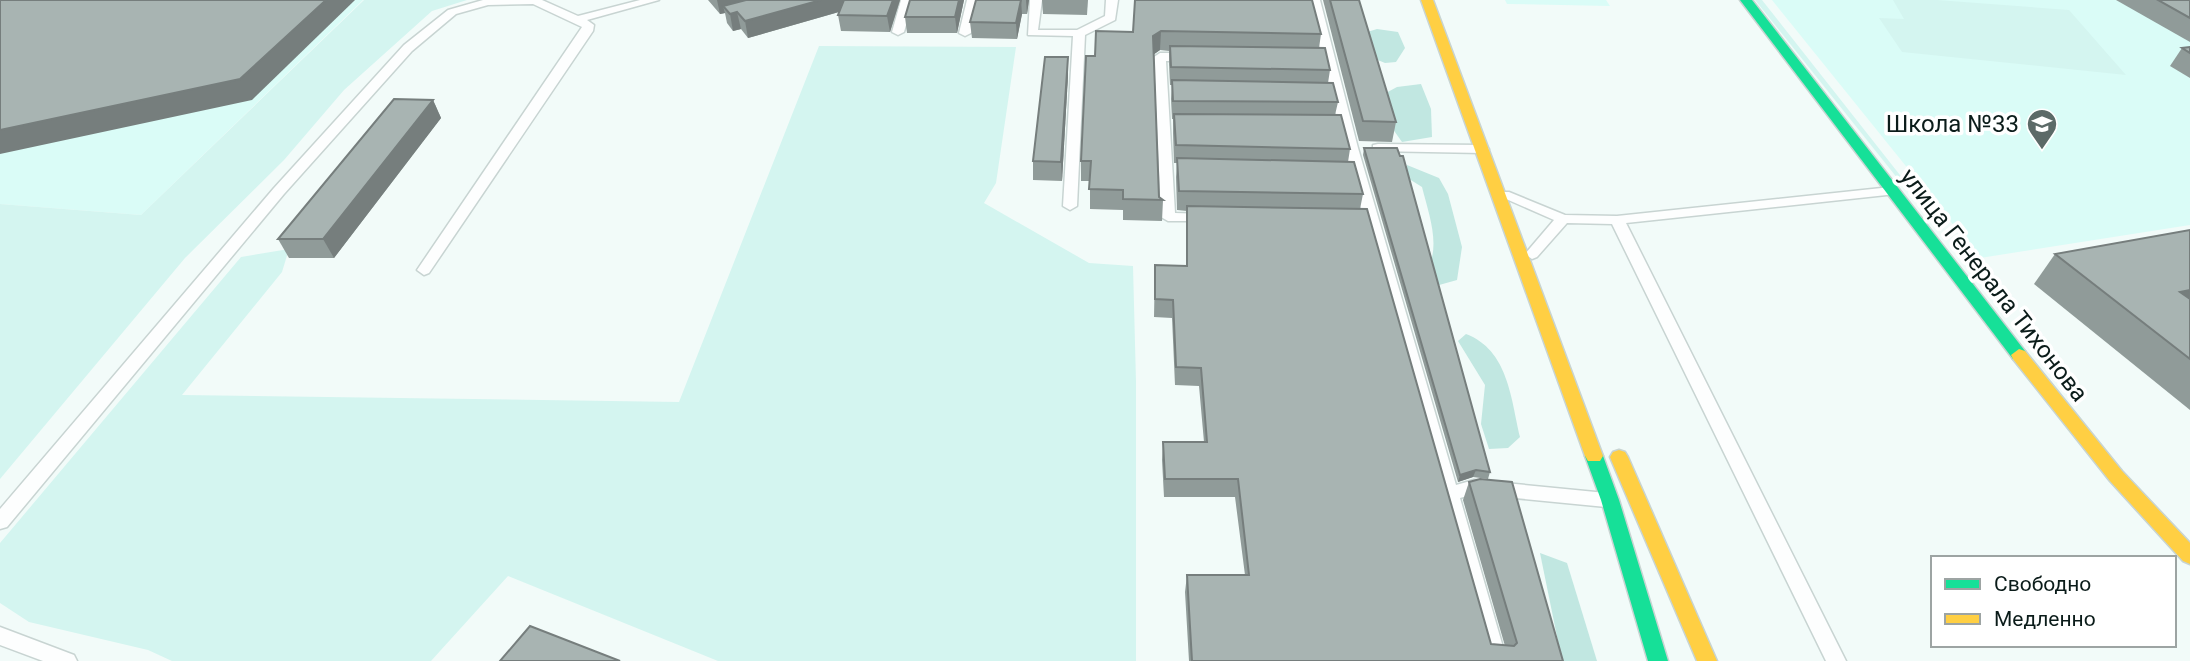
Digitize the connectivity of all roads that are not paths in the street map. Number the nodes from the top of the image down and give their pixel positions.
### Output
1 (653, 0) edge
2 (907, 0) edge
3 (973, 0) edge
4 (1036, 0) edge
5 (1112, 0) edge
6 (1314, 0) edge
7 (1427, 0) edge
8 (1746, 0) edge
9 (576, 20) junction
10 (898, 32) dead end
11 (965, 33) dead end
12 (1079, 33) junction
13 (1199, 58) edge
14 (1351, 148) junction
15 (1482, 149) junction
16 (1891, 191) junction
17 (1504, 195) junction
18 (1070, 206) dead end
19 (1222, 218) edge
20 (1563, 219) junction
21 (1617, 220) junction
22 (1532, 254) junction
23 (424, 270) dead end
24 (1570, 343) dead end
25 (1614, 445) dead end
26 (1449, 494) junction
27 (1610, 500) junction
28 (0, 522) edge
29 (2190, 556) edge
30 (0, 636) edge
31 (67, 661) edge
32 (1497, 661) edge
33 (1658, 661) edge
34 (1707, 661) edge
35 (1836, 661) edge

1 - 9 lane
2 - 10 lane
3 - 11 lane
4 - 12 lane
5 - 12 lane
6 - 14 lane
7 - 15 main road
8 - 16 main road, улица Генерала Тихонова
9 - 23 lane
9 - 28 lane
12 - 18 lane
13 - 19 lane
14 - 15 lane
14 - 26 lane
15 - 17 main road
15 - 27 main road
16 - 21 lane
16 - 29 main road, улица Генерала Тихонова
17 - 20 lane
17 - 22 main road
20 - 21 lane
20 - 22 lane
21 - 35 lane
22 - 24 main road
25 - 34 main road
26 - 27 lane
26 - 32 lane
27 - 33 main road
30 - 31 lane

